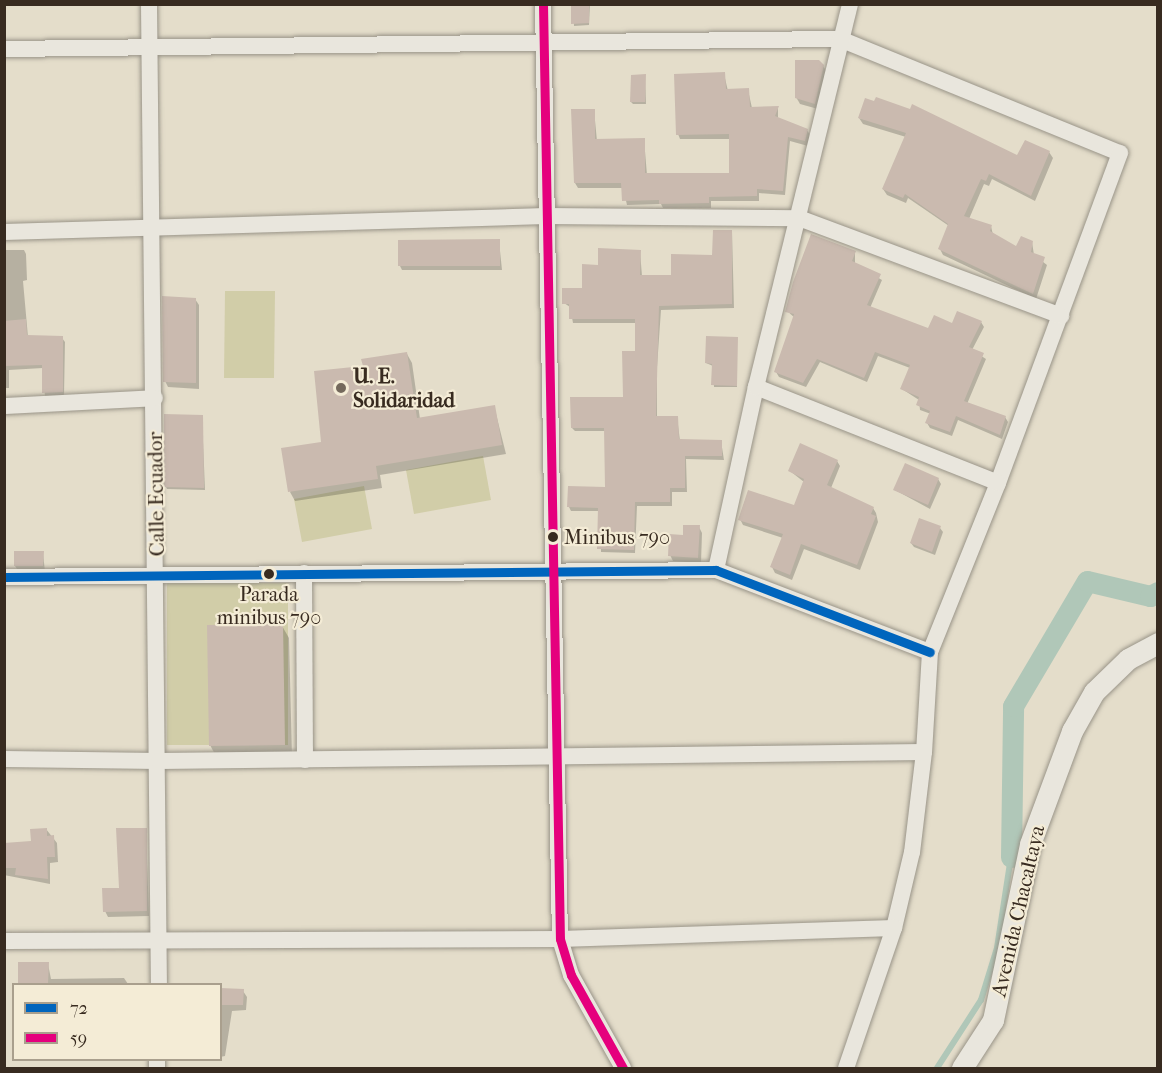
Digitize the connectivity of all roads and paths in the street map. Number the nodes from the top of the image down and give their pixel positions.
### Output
1 (149, 4) edge
2 (543, 4) edge
3 (850, 4) edge
4 (840, 39) junction
5 (541, 41) junction
6 (147, 46) junction
7 (4, 49) edge
8 (546, 216) junction
9 (799, 218) junction
10 (153, 225) junction
11 (4, 232) edge
12 (1061, 316) junction
13 (756, 387) junction
14 (155, 398) junction
15 (4, 405) edge
16 (998, 483) junction
17 (716, 570) junction
18 (157, 573) junction
19 (304, 573) junction
20 (551, 574) junction
21 (4, 577) edge
22 (1158, 643) edge
23 (930, 652) junction
24 (924, 752) junction
25 (556, 756) junction
26 (4, 759) edge
27 (305, 760) junction
28 (159, 762) junction
29 (894, 928) junction
30 (560, 939) junction
31 (160, 940) junction
32 (4, 941) edge
33 (159, 983) edge
34 (623, 1068) edge
35 (846, 1068) edge
36 (962, 1068) edge

1 - 6 street, Calle Ecuador
2 - 5 street
3 - 4 street
4 - 5 street
4 - 9 street
4 - 12 street
5 - 6 street
5 - 8 street
6 - 7 street
6 - 10 street, Calle Ecuador
8 - 9 street
8 - 10 street
8 - 20 street
9 - 12 street
9 - 13 street
10 - 11 street
10 - 14 street, Calle Ecuador
12 - 16 street
13 - 16 street
13 - 17 street
14 - 15 street
14 - 18 street, Calle Ecuador
16 - 23 street
17 - 20 street
17 - 23 street
18 - 19 street
18 - 21 street
18 - 28 street, Calle Ecuador
19 - 20 street
19 - 27 street
20 - 25 street
22 - 36 street, Avenida Chacaltaya
23 - 24 street
24 - 25 street
24 - 29 street
25 - 27 street
25 - 30 street
26 - 28 street
27 - 28 street
28 - 31 street, Calle Ecuador
29 - 30 street
29 - 35 street
30 - 31 street
30 - 34 street
31 - 32 street
31 - 33 street, Calle Ecuador

